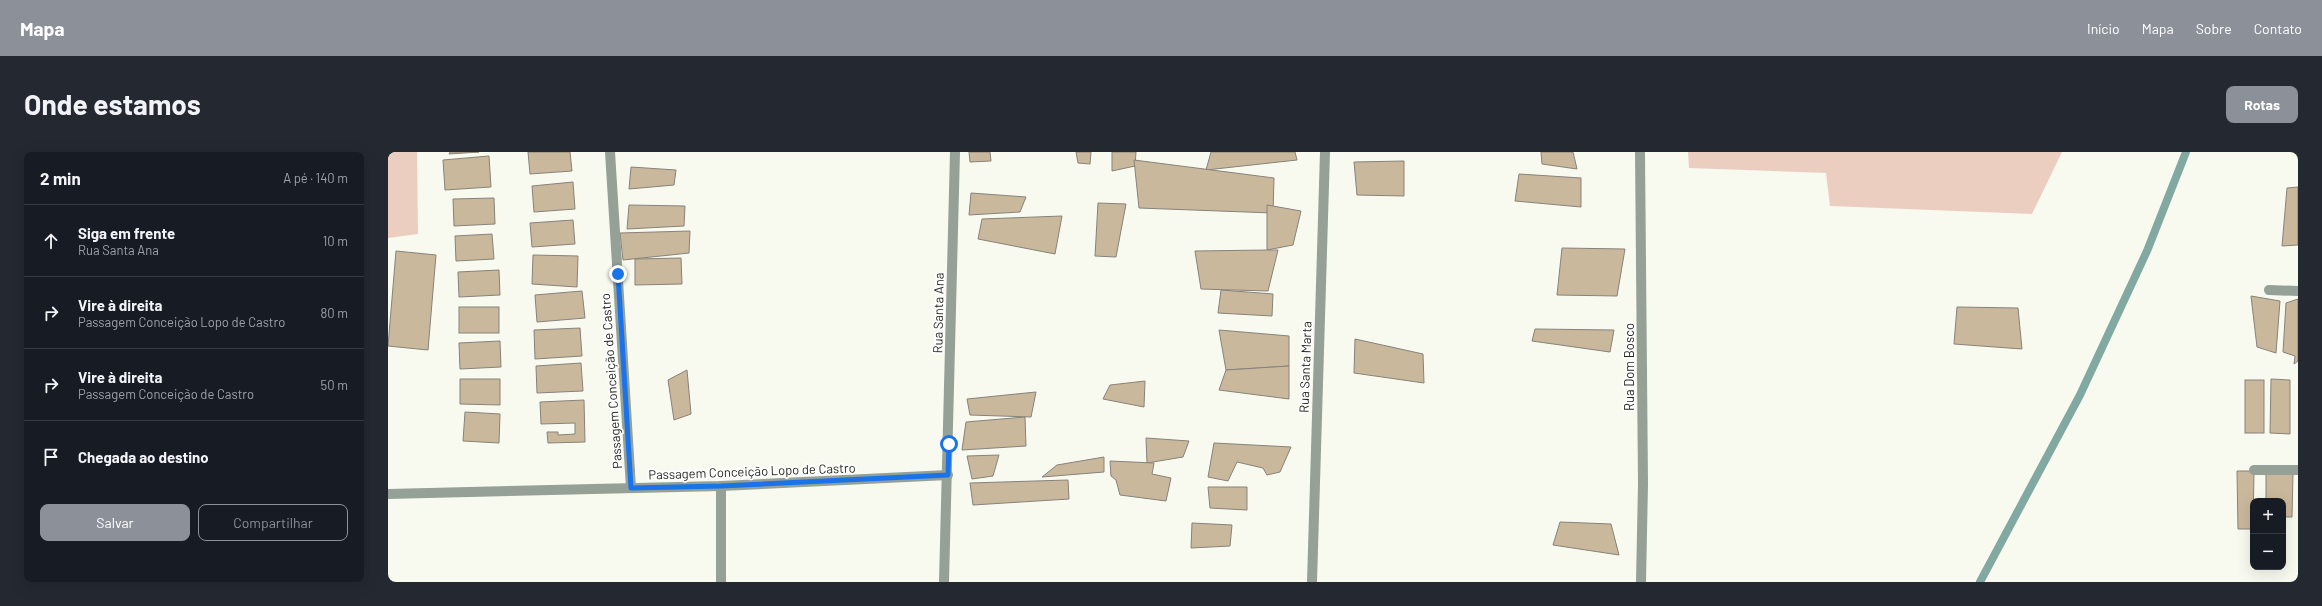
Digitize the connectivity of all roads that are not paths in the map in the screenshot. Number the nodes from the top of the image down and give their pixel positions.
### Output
1 (610, 152) edge
2 (955, 152) edge
3 (1325, 152) edge
4 (1640, 152) edge
5 (2269, 290) dead end
6 (2298, 291) edge
7 (2254, 470) dead end
8 (2298, 470) edge
9 (948, 475) junction
10 (721, 486) junction
11 (631, 488) junction
12 (388, 494) edge
13 (721, 582) edge
14 (944, 582) edge
15 (1312, 582) edge
16 (1641, 582) edge

1 - 11 street, Passagem Conceição de Castro
2 - 9 street, Rua Santa Ana
3 - 15 street, Rua Santa Marta
4 - 16 street, Rua Dom Bosco
5 - 6 street
7 - 8 street
9 - 10 street, Passagem Conceição Lopo de Castro
9 - 14 street, Rua Santa Ana
10 - 11 street, Passagem Conceição Lopo de Castro
10 - 13 street
11 - 12 street, Passagem Conceição Lopo de Castro

